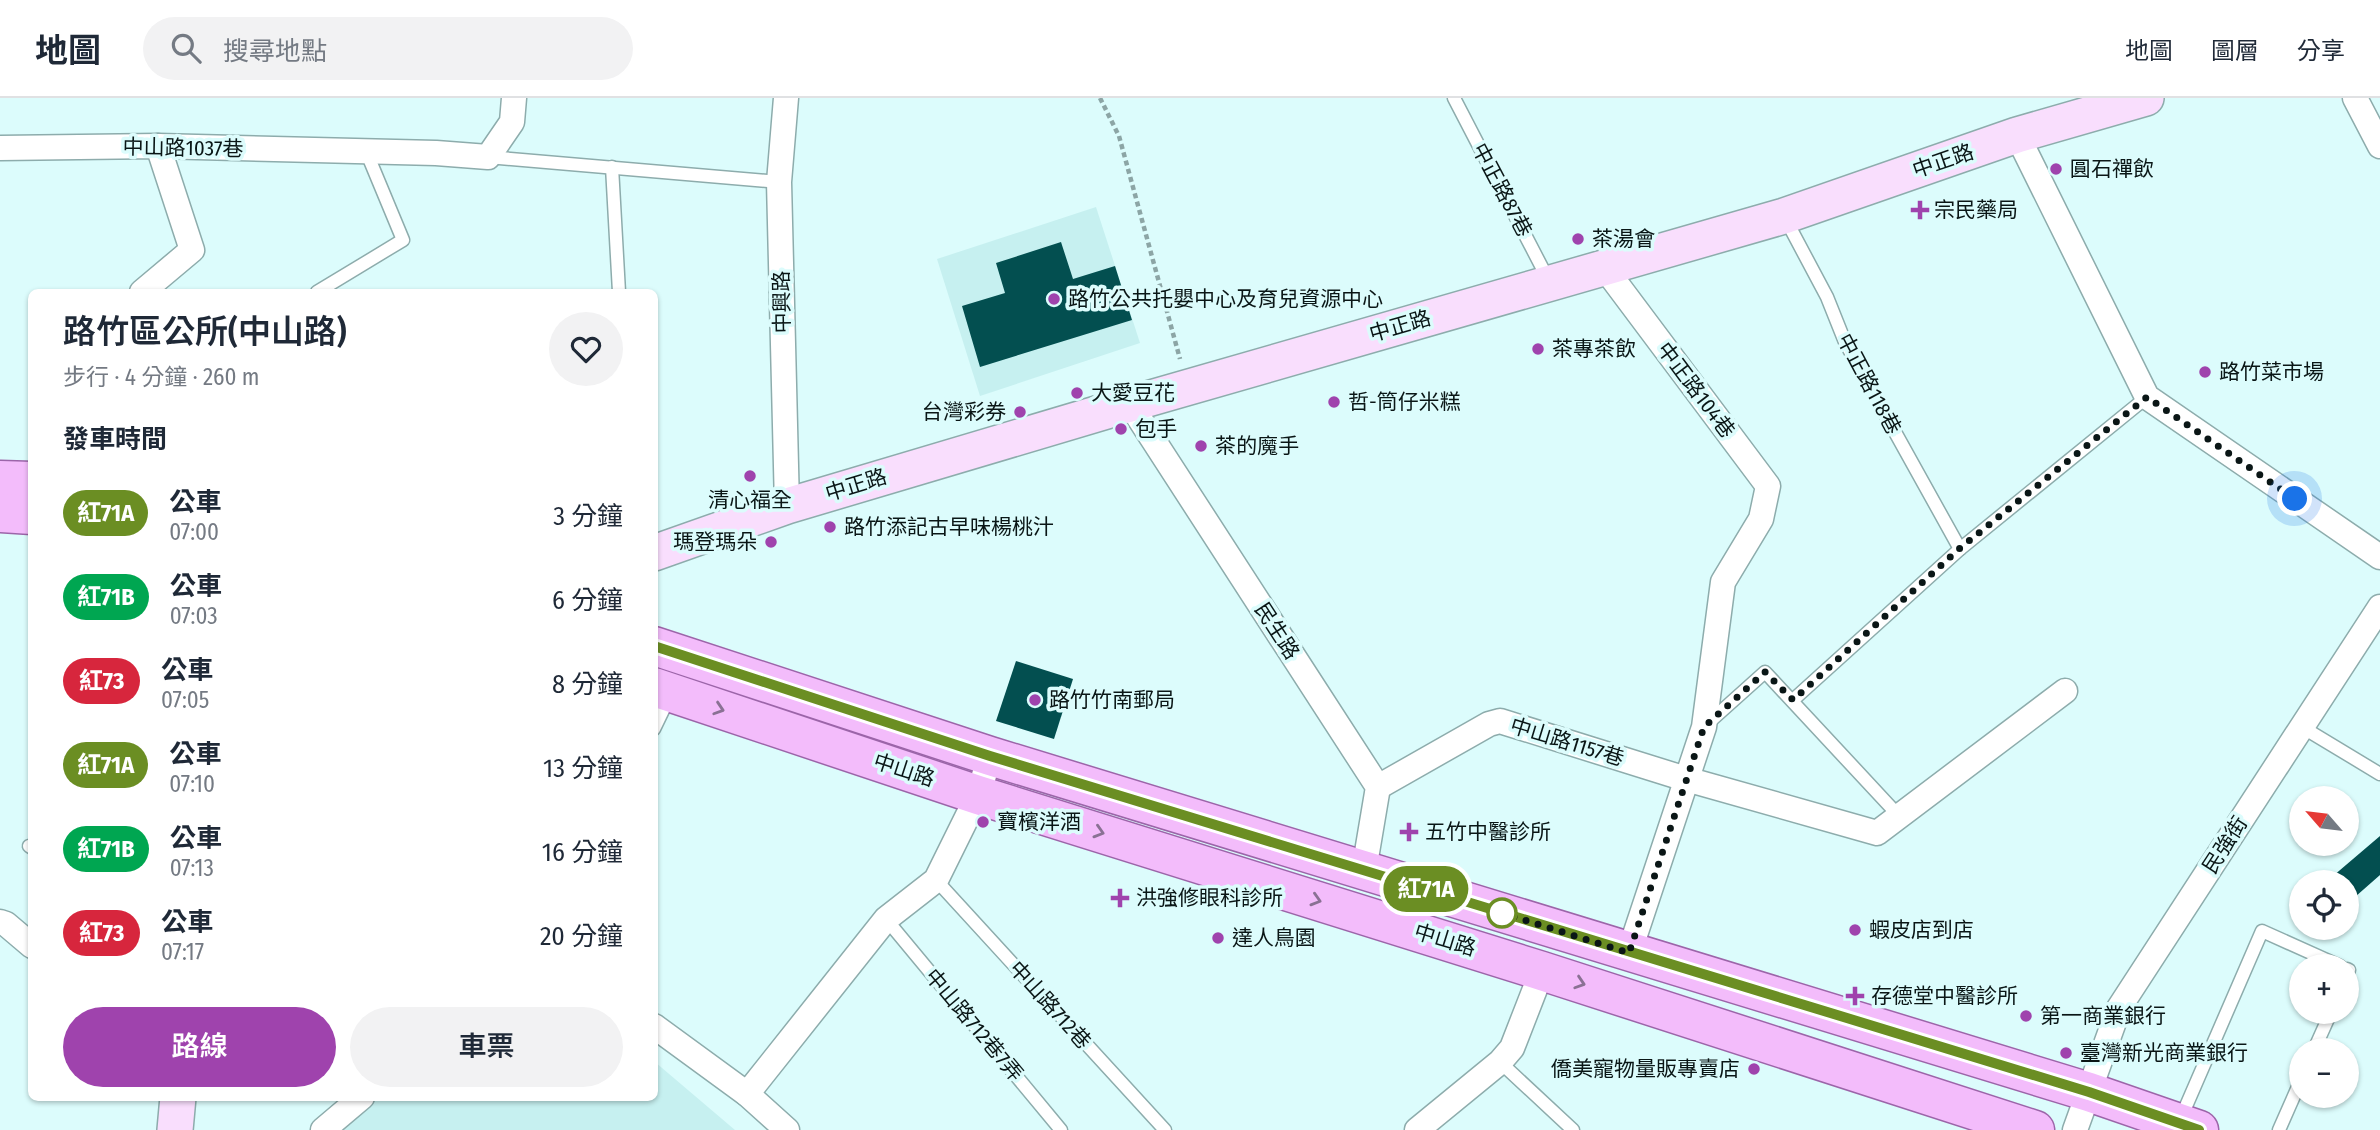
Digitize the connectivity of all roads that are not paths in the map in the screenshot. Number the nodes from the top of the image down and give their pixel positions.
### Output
1 (514, 98) edge
2 (786, 98) edge
3 (1454, 98) edge
4 (2146, 98) edge
5 (2355, 98) edge
6 (2017, 135) junction
7 (158, 146) junction
8 (2380, 146) edge
9 (0, 148) edge
10 (366, 151) junction
11 (488, 157) junction
12 (612, 167) junction
13 (779, 182) junction
14 (1784, 216) junction
15 (1604, 267) junction
16 (1550, 282) junction
17 (146, 289) edge
18 (322, 289) edge
19 (619, 289) edge
20 (2147, 397) junction
21 (1130, 404) junction
22 (0, 480) edge
23 (28, 481) edge
24 (787, 506) junction
25 (0, 513) edge
26 (28, 515) edge
27 (1959, 549) junction
28 (658, 552) edge
29 (2380, 557) edge
30 (2380, 607) edge
31 (658, 647) edge
32 (663, 690) edge
33 (2065, 691) dead end
34 (1793, 700) junction
35 (658, 712) edge
36 (1704, 727) junction
37 (2302, 727) junction
38 (990, 756) junction
39 (2380, 774) edge
40 (1686, 779) junction
41 (1378, 787) junction
42 (978, 795) junction
43 (1898, 815) junction
44 (1364, 870) junction
45 (936, 880) junction
46 (886, 919) junction
47 (0, 922) edge
48 (28, 937) edge
49 (1629, 953) junction
50 (2313, 954) edge
51 (1542, 971) junction
52 (658, 1029) edge
53 (1500, 1062) junction
54 (2089, 1092) junction
55 (747, 1094) junction
56 (178, 1101) edge
57 (357, 1101) edge
58 (2289, 1107) edge
59 (2189, 1127) edge
60 (175, 1130) edge
61 (323, 1130) edge
62 (787, 1130) edge
63 (1061, 1130) edge
64 (1164, 1130) edge
65 (1417, 1130) edge
66 (1573, 1130) edge
67 (2035, 1130) edge
68 (2074, 1130) edge
69 (2279, 1130) edge

1 - 11 street
2 - 13 street, 中興路
3 - 16 lane, 中正路87巷
4 - 6 street, 中正路
5 - 8 street
6 - 14 street, 中正路
6 - 20 street
7 - 9 street, 中山路1037巷
7 - 10 street, 中山路1037巷
7 - 17 street
10 - 11 street, 中山路1037巷
10 - 18 lane
11 - 12 lane, 中山路1037巷
12 - 13 lane, 中山路1037巷
12 - 19 lane
13 - 24 street, 中興路
14 - 15 street, 中正路
14 - 27 lane, 中正路118巷
15 - 16 street, 中正路
15 - 36 street, 中正路104巷
16 - 21 street, 中正路
20 - 27 lane
20 - 29 street
21 - 24 street, 中正路
21 - 41 street, 民生路
22 - 23 main road
24 - 28 street, 中正路
25 - 26 main road
27 - 34 lane
30 - 37 street, 民強街
31 - 38 main road, 中山路
32 - 35 lane
32 -> 42 main road, 中山路
33 - 43 street, 中山路1157巷
34 - 36 lane
34 - 43 lane
36 - 40 street
37 - 39 lane
37 - 54 street, 民強街
38 - 42 street
38 - 44 main road, 中山路
40 - 41 street, 中山路1157巷
40 - 43 street, 中山路1157巷
40 - 49 street
41 - 44 street
42 - 45 street
42 -> 51 main road, 中山路
44 - 49 main road, 中山路
45 - 46 street
45 - 64 lane, 中山路712巷
46 - 55 street
46 - 63 lane, 中山路712巷7弄
47 - 48 street
49 - 54 main road, 中山路
50 - 59 lane
51 - 53 street
51 -> 67 main road, 中山路
52 - 55 street
53 - 65 street
53 - 66 lane
54 - 59 main road, 中山路
54 - 68 street, 民強街
55 - 62 street
56 - 60 street
57 - 61 street
58 - 69 lane

